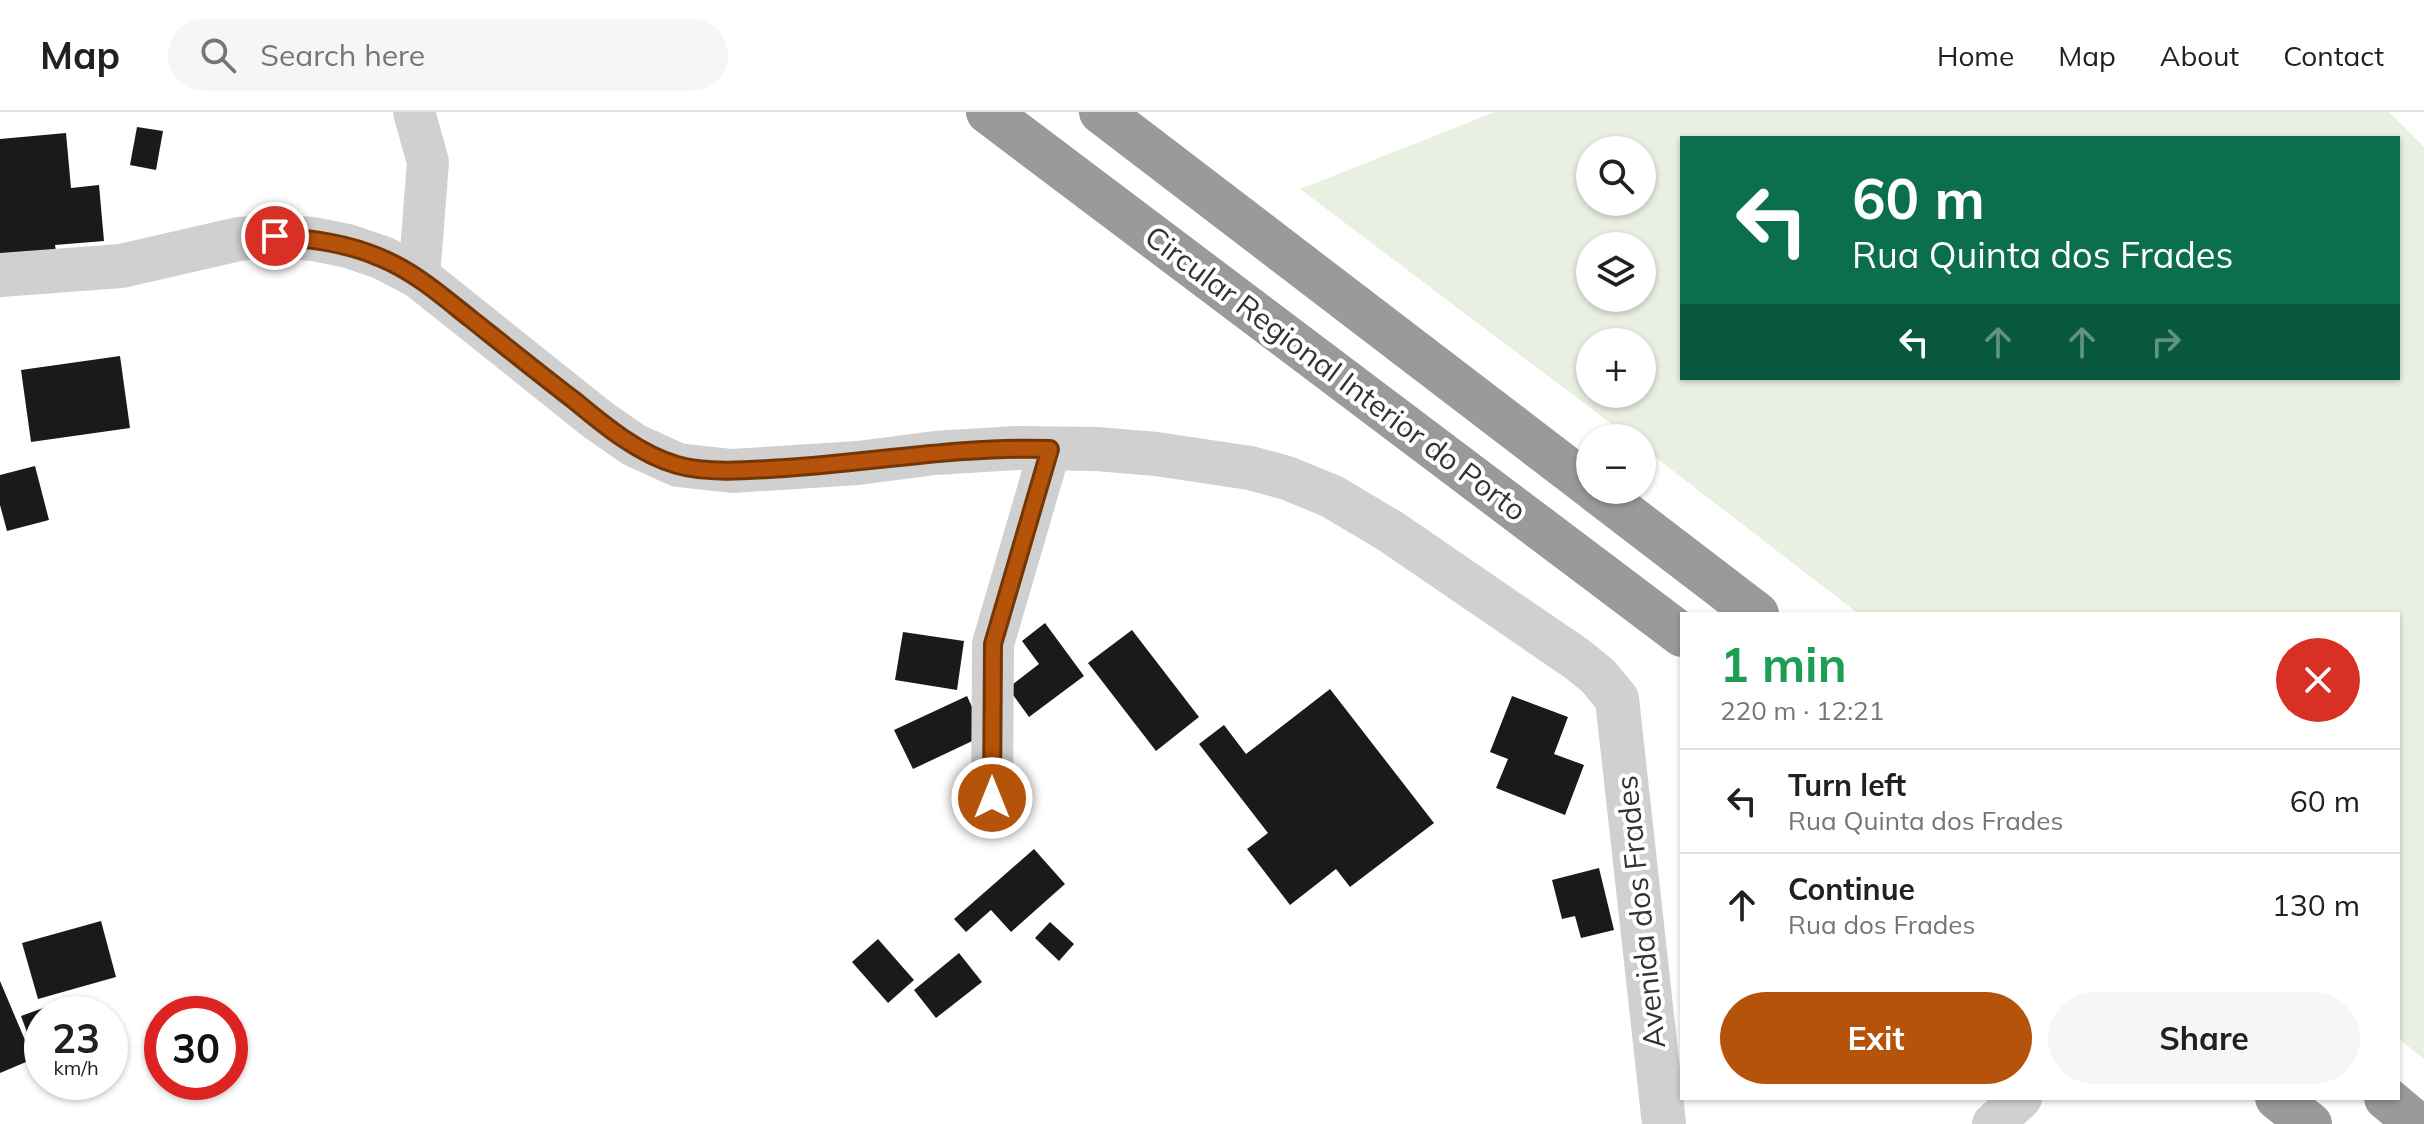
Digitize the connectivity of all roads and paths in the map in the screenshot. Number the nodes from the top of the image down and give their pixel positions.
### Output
1 (414, 112) edge
2 (988, 112) edge
3 (1101, 112) edge
4 (0, 275) edge
5 (419, 277) junction
6 (1050, 449) junction
7 (1576, 476) edge
8 (1613, 504) edge
9 (1754, 612) edge
10 (1680, 633) edge
11 (992, 798) dead end
12 (2019, 1100) edge
13 (2280, 1100) edge
14 (2388, 1100) edge
15 (1664, 1124) edge
16 (1993, 1124) edge
17 (2310, 1124) edge
18 (2417, 1124) edge

1 - 5 street
2 - 10 highway, Circular Regional Interior do Porto
3 - 7 highway, Circular Regional Interior do Porto
4 - 5 street
5 - 6 street
6 - 11 street
6 - 15 street, Avenida dos Frades
8 - 9 highway, Circular Regional Interior do Porto
12 - 16 street
13 - 17 highway
14 - 18 highway

